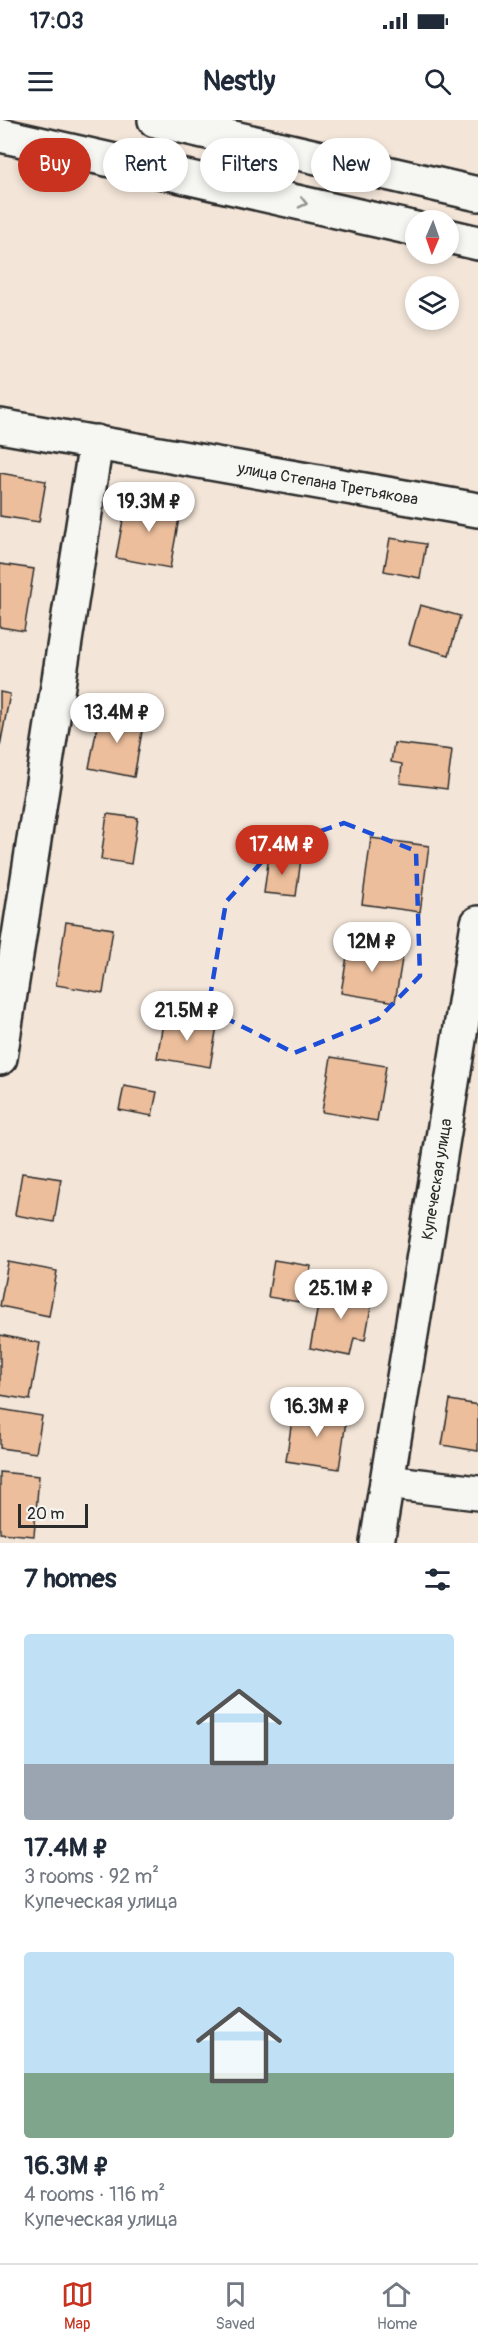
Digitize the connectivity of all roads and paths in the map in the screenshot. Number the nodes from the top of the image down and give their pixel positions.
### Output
1 (155, 120) edge
2 (0, 135) edge
3 (478, 194) edge
4 (405, 227) edge
5 (459, 239) edge
6 (478, 243) edge
7 (0, 426) edge
8 (96, 442) junction
9 (478, 510) edge
10 (478, 923) edge
11 (0, 1058) edge
12 (465, 1083) edge
13 (387, 1482) junction
14 (478, 1493) edge
15 (377, 1543) edge

1 - 3 main road
2 -> 4 main road
5 - 6 main road
7 - 8 main road, улица Степана Третьякова
8 - 9 main road, улица Степана Третьякова
8 - 11 main road
10 - 12 main road, Купеческая улица
12 - 13 main road, Купеческая улица
13 - 14 main road
13 - 15 main road, Купеческая улица

